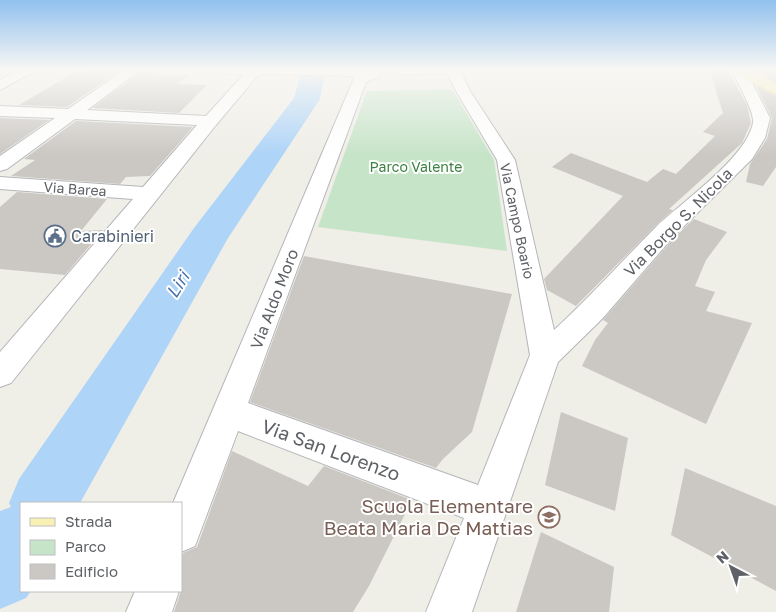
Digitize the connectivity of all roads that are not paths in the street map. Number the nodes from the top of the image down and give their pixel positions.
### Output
1 (95, 98) edge
2 (233, 98) edge
3 (353, 98) edge
4 (467, 98) edge
5 (751, 98) edge
6 (0, 111) edge
7 (70, 115) junction
8 (210, 121) junction
9 (0, 165) edge
10 (0, 183) edge
11 (151, 194) junction
12 (545, 355) junction
13 (0, 374) edge
14 (230, 412) junction
15 (488, 508) junction
16 (182, 530) edge
17 (157, 592) edge
18 (149, 612) edge
19 (449, 612) edge

1 - 7 street
2 - 8 street
3 - 14 street, Via Aldo Moro
4 - 12 street, Via Campo Boario
5 - 12 street, Via Borgo S. Nicola
6 - 7 street
7 - 8 street
7 - 9 street
8 - 11 street
10 - 11 street, Via Barea
11 - 13 street
12 - 15 street
14 - 15 street, Via San Lorenzo
14 - 16 street, Via Aldo Moro
15 - 19 street
17 - 18 street

